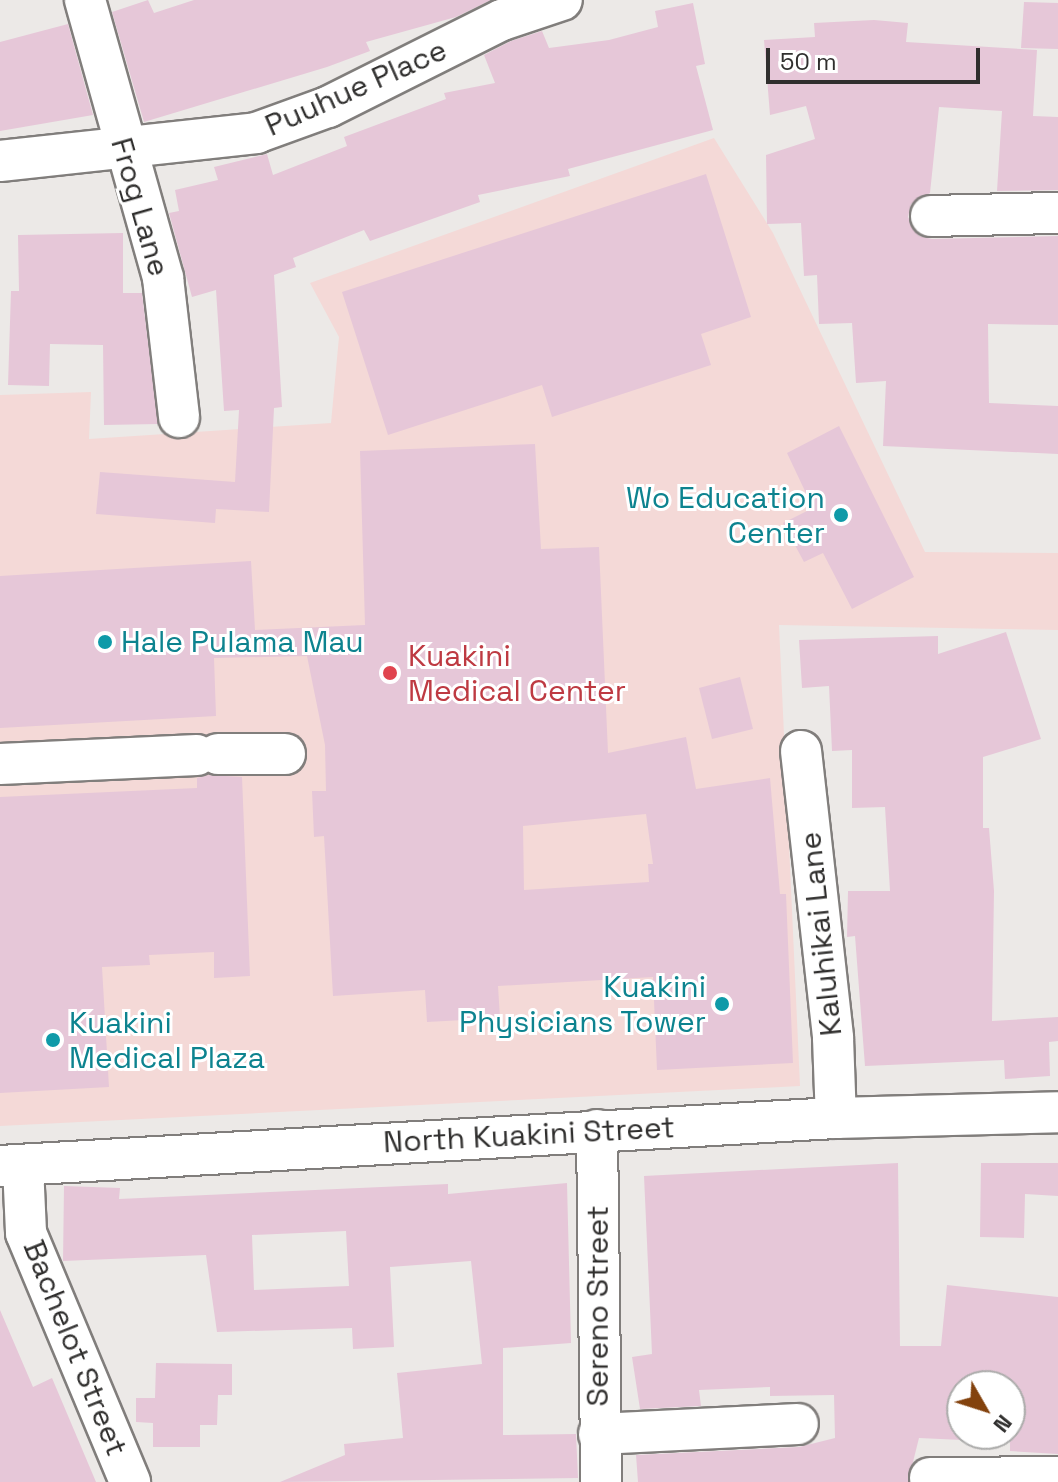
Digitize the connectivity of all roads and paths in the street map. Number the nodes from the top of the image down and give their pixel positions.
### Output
1 (85, 0) edge
2 (562, 0) edge
3 (500, 10) edge
4 (124, 152) junction
5 (0, 161) edge
6 (1058, 213) edge
7 (931, 216) dead end
8 (179, 417) dead end
9 (801, 751) dead end
10 (285, 754) dead end
11 (0, 764) edge
12 (1058, 1112) edge
13 (836, 1118) junction
14 (597, 1130) junction
15 (12, 1166) edge
16 (798, 1424) dead end
17 (599, 1434) junction
18 (1058, 1477) edge
19 (930, 1478) dead end
20 (130, 1482) edge
21 (601, 1482) edge

1 - 4 street, Frog Lane
2 - 3 street, Puuhue Place
3 - 4 street, Puuhue Place
4 - 5 street, Puuhue Place
4 - 8 street, Frog Lane
6 - 7 street
9 - 13 street, Kaluhikai Lane
10 - 11 street
12 - 13 street, North Kuakini Street
13 - 14 street, North Kuakini Street
14 - 15 street, North Kuakini Street
14 - 17 street, Sereno Street
15 - 20 street, Bachelot Street
16 - 17 street
17 - 21 street, Sereno Street
18 - 19 street

